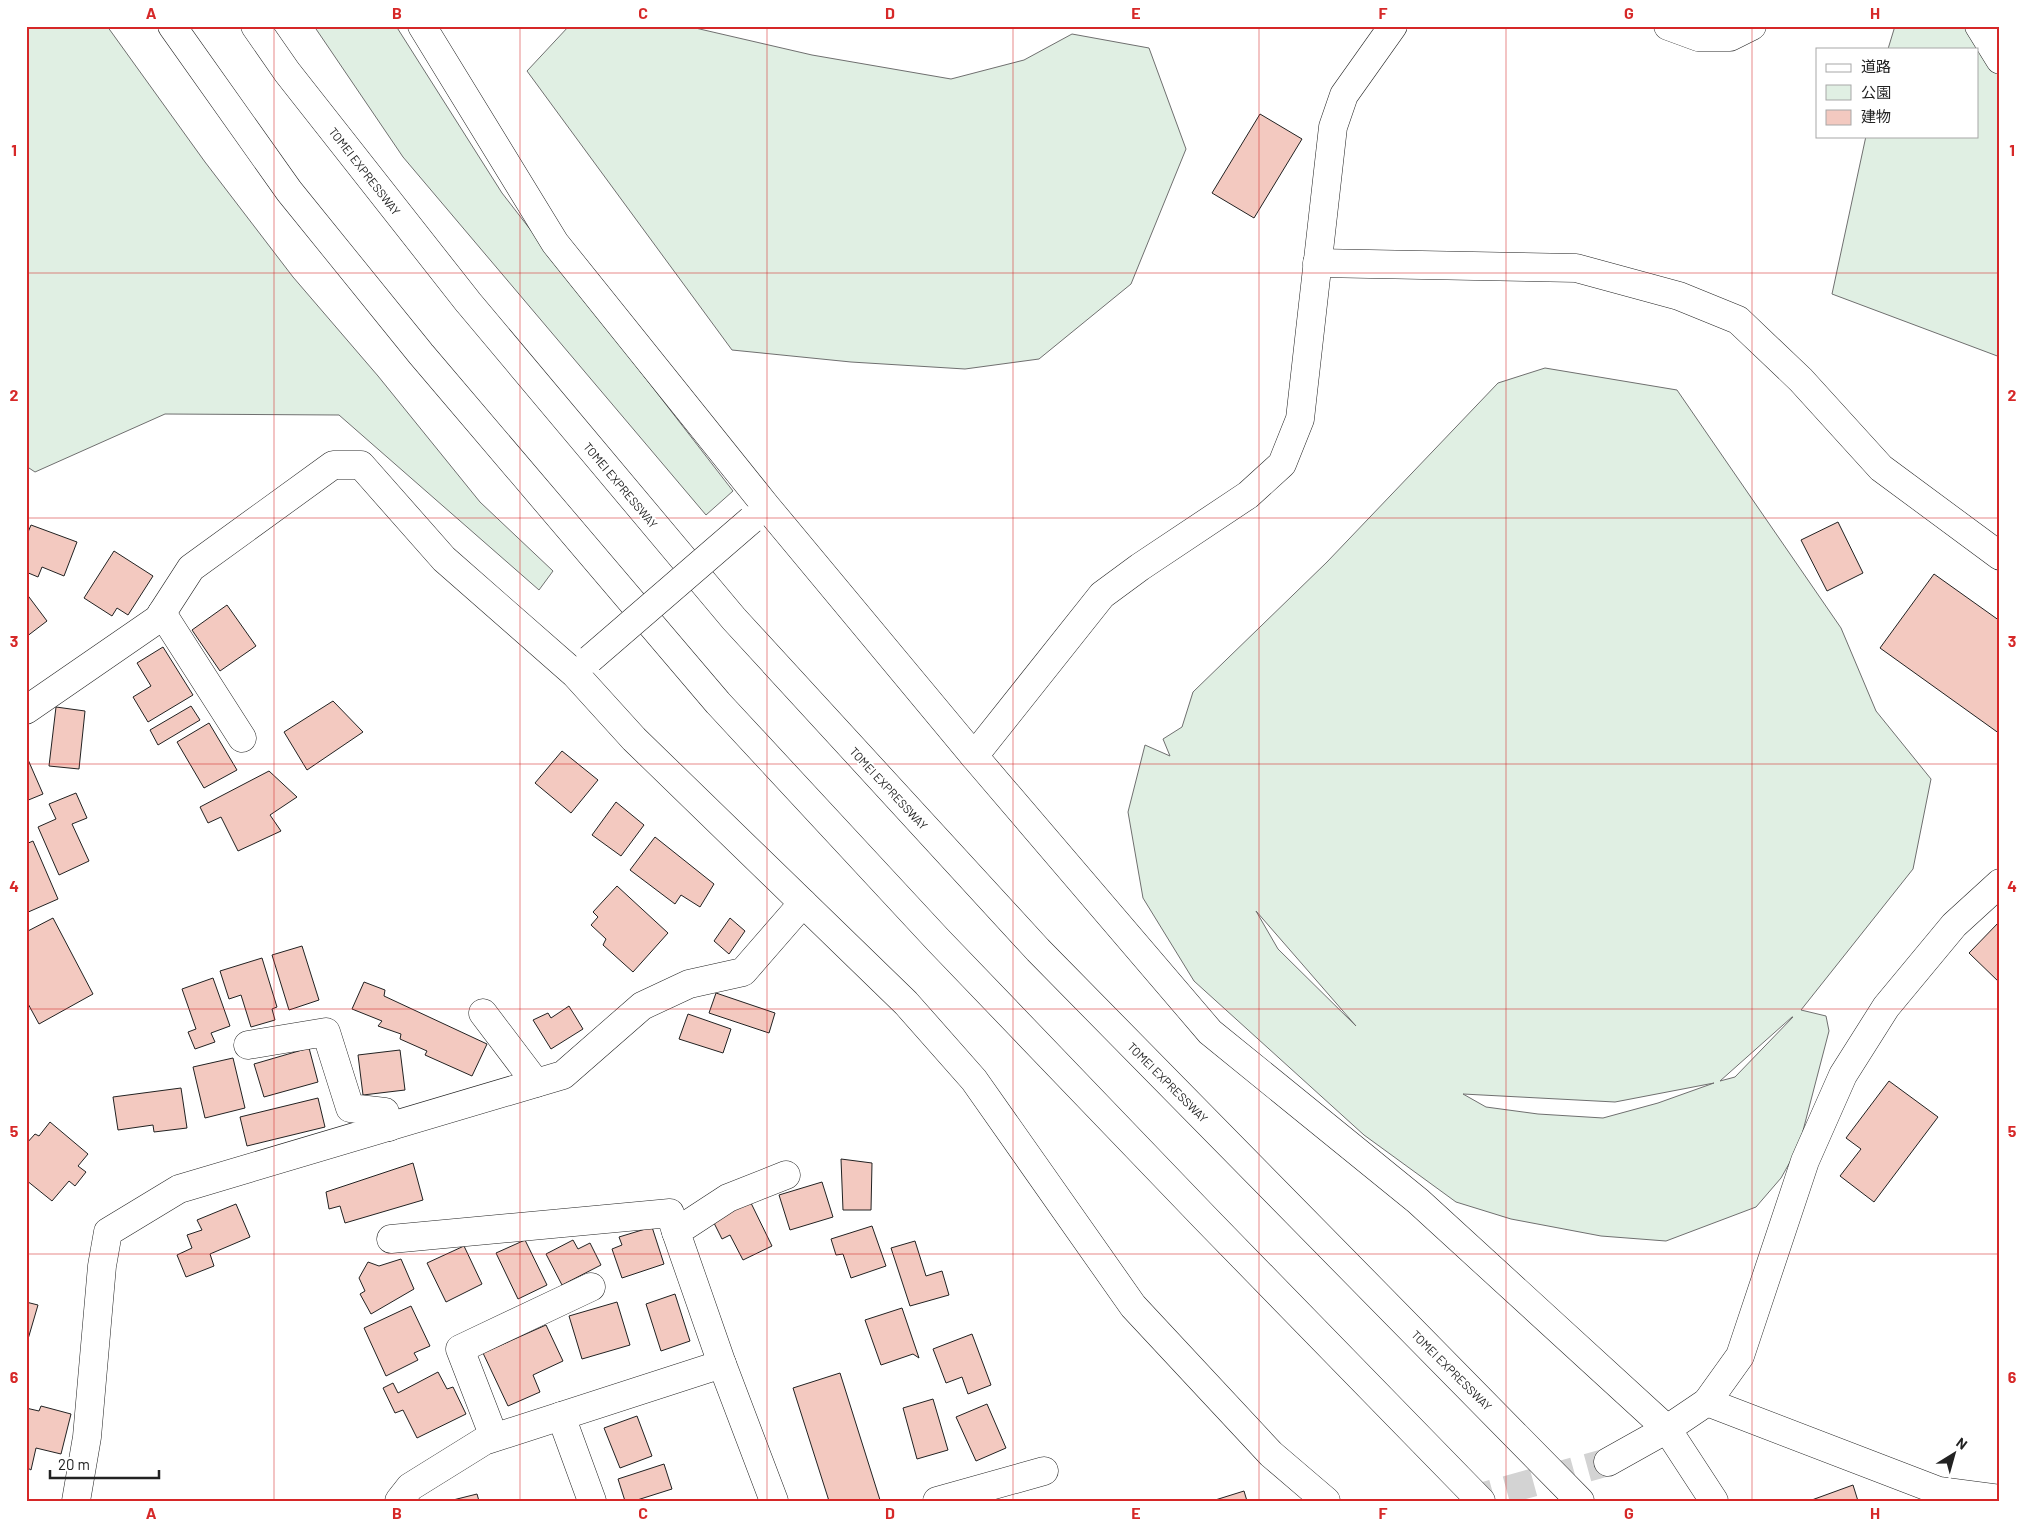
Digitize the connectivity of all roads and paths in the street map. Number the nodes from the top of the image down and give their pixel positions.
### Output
1 (172, 26) edge
2 (254, 26) edge
3 (422, 26) edge
4 (1393, 26) edge
5 (1668, 26) edge
6 (1752, 26) edge
7 (1979, 26) edge
8 (2000, 60) edge
9 (1317, 263) junction
10 (758, 513) junction
11 (2000, 556) edge
12 (162, 613) junction
13 (583, 666) junction
14 (26, 710) edge
15 (242, 738) dead end
16 (974, 756) junction
17 (2000, 883) edge
18 (803, 903) junction
19 (483, 1013) dead end
20 (248, 1045) dead end
21 (536, 1083) junction
22 (389, 1126) junction
23 (786, 1175) dead end
24 (676, 1232) junction
25 (391, 1239) dead end
26 (591, 1286) dead end
27 (722, 1364) junction
28 (1707, 1402) junction
29 (561, 1416) junction
30 (1667, 1429) junction
31 (494, 1437) junction
32 (1608, 1462) tunnel mouth
33 (1044, 1471) dead end
34 (405, 1498) edge
35 (2000, 1499) edge
36 (76, 1501) edge
37 (592, 1501) edge
38 (774, 1501) edge
39 (937, 1501) edge
40 (1326, 1501) edge
41 (1481, 1501) edge
42 (1580, 1501) edge
43 (1714, 1501) edge

1 - 41 main road
2 - 42 main road, TOMEI EXPRESSWAY
3 - 10 main road
4 - 9 main road
5 - 6 main road
7 - 8 main road
9 - 11 main road
9 - 16 main road
10 - 13 main road, bridge
10 - 16 main road
12 - 13 main road
12 - 14 main road
12 - 15 main road
13 - 18 main road
16 - 30 main road
17 - 28 main road
18 - 21 main road
18 - 40 main road
19 - 21 main road
20 - 22 main road
21 - 22 main road
22 - 36 main road
23 - 24 main road
24 - 25 main road
24 - 27 main road
26 - 31 main road
27 - 29 main road
27 - 38 main road
28 - 30 main road
28 - 35 main road
29 - 31 main road
29 - 37 main road
30 - 32 main road
30 - 43 main road
31 - 34 main road
33 - 39 main road

